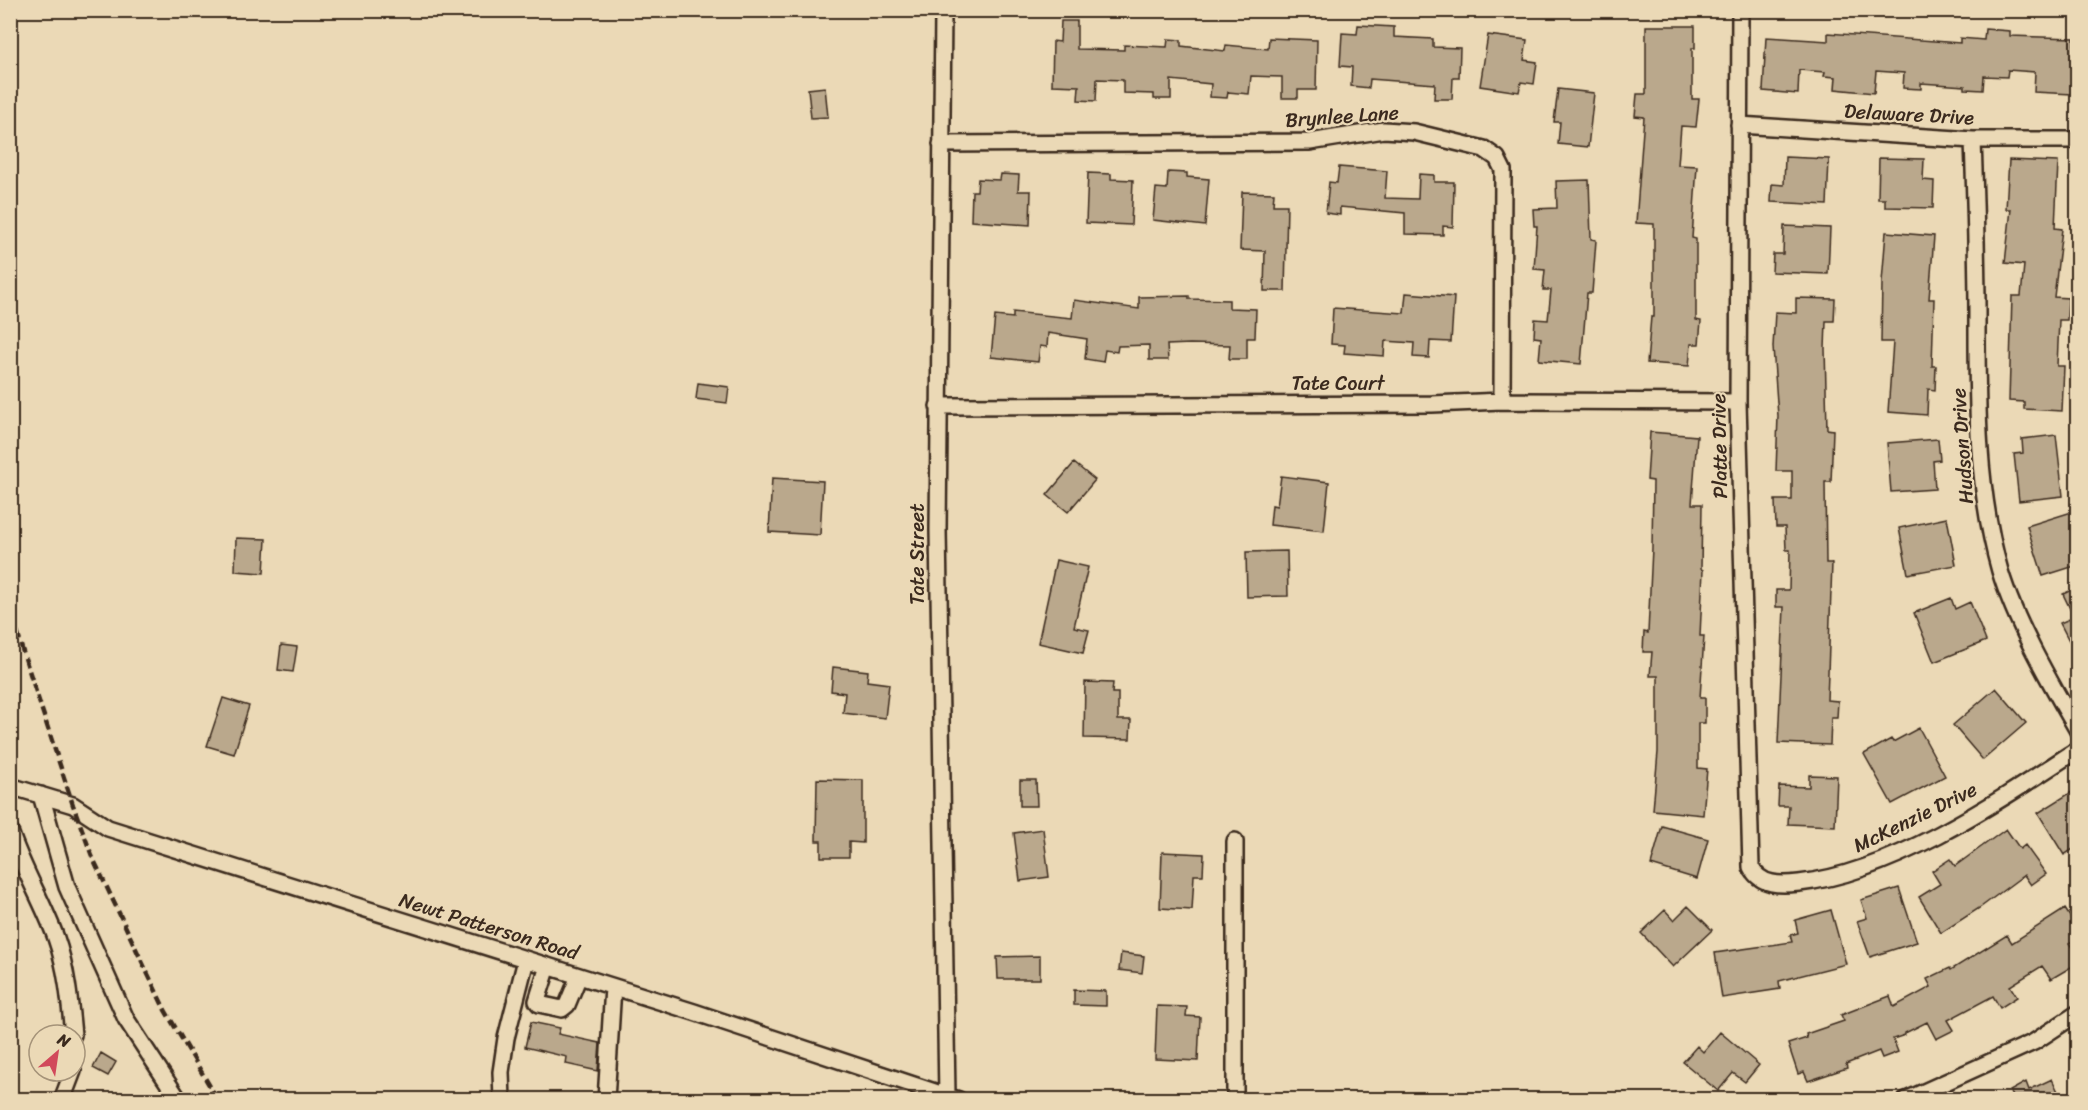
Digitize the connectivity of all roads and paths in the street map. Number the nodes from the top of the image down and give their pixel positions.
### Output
1 (1740, 10) edge
2 (943, 12) dead end
3 (1739, 125) junction
4 (1973, 140) junction
5 (2078, 140) edge
6 (941, 144) junction
7 (1502, 401) junction
8 (1738, 402) junction
9 (938, 406) junction
10 (2078, 731) edge
11 (2078, 749) edge
12 (10, 786) edge
13 (41, 795) junction
14 (10, 831) edge
15 (1235, 841) dead end
16 (1758, 877) joint
17 (526, 960) junction
18 (548, 966) junction
19 (579, 976) junction
20 (613, 987) junction
21 (2078, 1013) edge
22 (72, 1023) edge
23 (68, 1083) edge
24 (953, 1098) edge
25 (62, 1100) edge
26 (179, 1100) edge
27 (502, 1100) edge
28 (606, 1100) edge
29 (1235, 1100) edge
30 (1906, 1100) edge

1 - 3 street, Platte Drive
2 - 6 street, Tate Street
3 - 4 street, Delaware Drive
3 - 8 street, Platte Drive
4 - 5 street, Delaware Drive
4 - 10 street, Hudson Drive
6 - 7 street, Brynlee Lane
6 - 9 street, Tate Street
7 - 8 street, Tate Court
7 - 9 street, Tate Court
8 - 16 street, Platte Drive
9 - 24 street, Tate Street
11 - 16 street, McKenzie Drive
12 - 13 street, Newt Patterson Road
13 - 17 street, Newt Patterson Road
13 - 26 street
14 - 22 street
15 - 29 street
17 - 18 street, Newt Patterson Road
17 - 27 street
18 - 19 street, Newt Patterson Road
18 - 19 street
19 - 20 street, Newt Patterson Road
20 - 24 street, Newt Patterson Road
20 - 28 street
21 - 30 street
23 - 25 street

